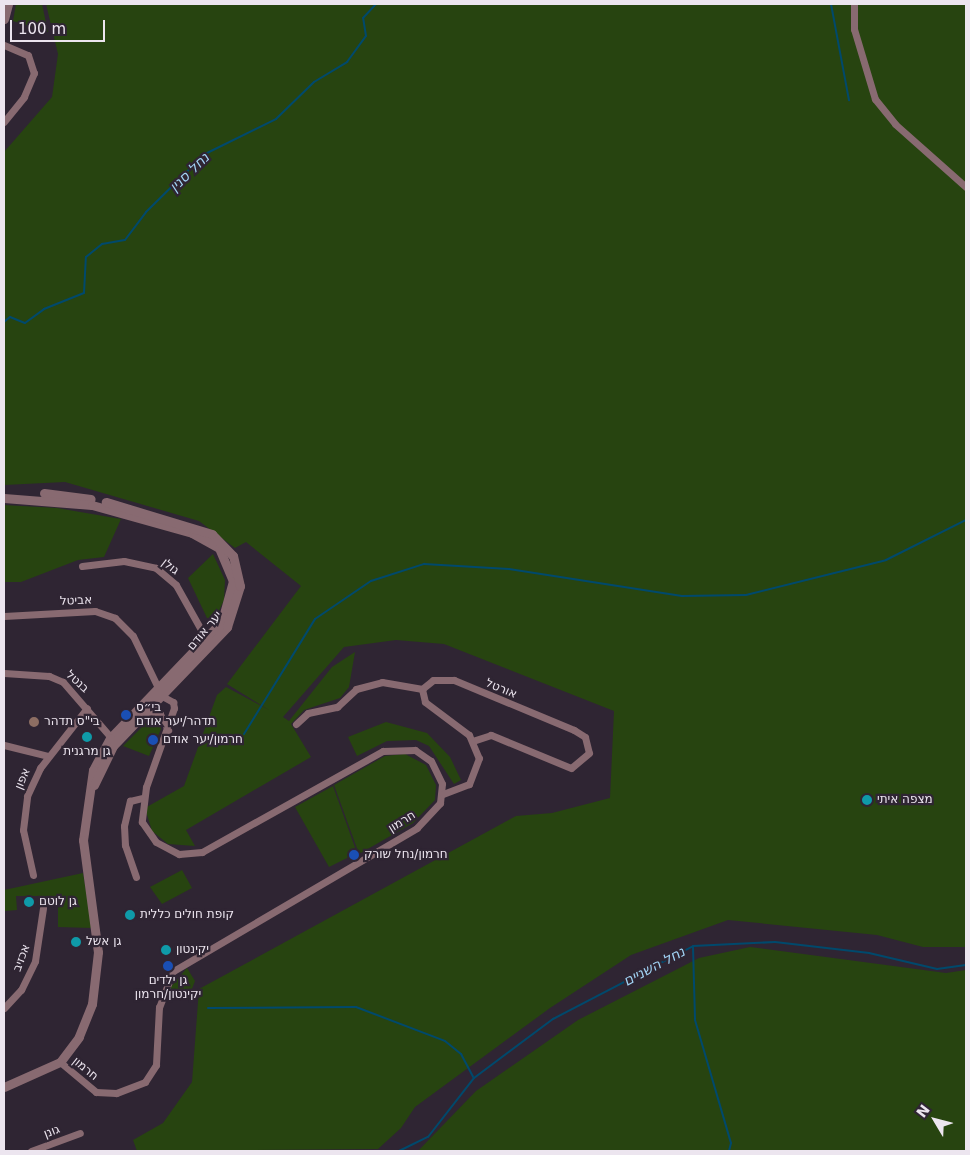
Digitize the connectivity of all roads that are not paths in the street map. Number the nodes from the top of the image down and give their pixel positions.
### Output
1 (8, 4) edge
2 (854, 4) edge
3 (4, 19) edge
4 (4, 45) edge
5 (4, 122) edge
6 (966, 187) edge
7 (4, 493) edge
8 (4, 498) edge
9 (82, 566) dead end
10 (4, 616) edge
11 (208, 642) junction
12 (4, 673) edge
13 (422, 689) junction
14 (160, 692) junction
15 (86, 708) junction
16 (143, 715) junction
17 (296, 724) dead end
18 (168, 731) junction
19 (113, 741) junction
20 (473, 741) junction
21 (4, 746) edge
22 (48, 756) junction
23 (443, 794) junction
24 (142, 798) junction
25 (33, 875) dead end
26 (136, 877) dead end
27 (42, 908) dead end
28 (4, 1008) edge
29 (60, 1062) junction
30 (4, 1088) edge
31 (80, 1133) dead end
32 (31, 1151) edge

1 - 3 street
2 - 6 street
4 - 5 street
7 - 11 street, יער אודם
8 - 11 street, יער אודם
9 - 11 street, גולן
10 - 14 street, אביטל
11 - 14 street, יער אודם
12 - 15 street, בנטל
13 - 17 street
13 - 20 street
13 - 20 street, אורטל
14 - 16 street, יער אודם
14 - 18 street
14 - 19 street, יער אודם
15 - 19 street, בנטל
15 - 22 street, אפון
16 - 18 street
16 - 19 street, יער אודם
18 - 24 street
19 - 29 street, יער אודם
20 - 23 street
21 - 22 street
22 - 25 street, אפון
23 - 24 street
23 - 29 street, חרמון
24 - 26 street
27 - 28 street, אכזיב
29 - 30 street
31 - 32 street, גונן

